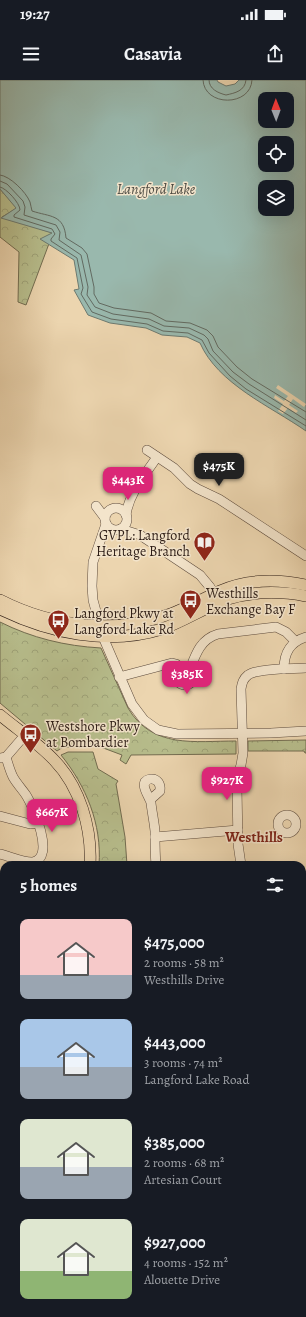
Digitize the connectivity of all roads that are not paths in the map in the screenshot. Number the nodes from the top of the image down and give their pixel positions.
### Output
1 (147, 450) dead end
2 (157, 457) junction
3 (134, 491) junction
4 (114, 509) junction
5 (106, 521) junction
6 (122, 524) junction
7 (100, 544) junction
8 (306, 556) edge
9 (306, 585) edge
10 (306, 596) edge
11 (217, 598) junction
12 (0, 600) edge
13 (0, 610) edge
14 (99, 626) junction
15 (103, 636) junction
16 (306, 637) edge
17 (295, 641) junction
18 (306, 668) edge
19 (284, 669) junction
20 (119, 676) junction
21 (0, 715) edge
22 (0, 723) edge
23 (306, 731) edge
24 (242, 734) junction
25 (23, 737) junction
26 (3, 758) edge
27 (150, 800) dead end
28 (0, 816) edge
29 (38, 824) junction
30 (296, 824) dead end
31 (306, 826) edge
32 (238, 830) junction
33 (155, 837) junction
34 (0, 854) edge
35 (28, 861) edge
36 (35, 861) edge
37 (83, 861) edge
38 (90, 861) edge
39 (156, 861) edge
40 (240, 861) edge

1 - 2 street
2 - 3 street
2 - 8 street
3 - 4 street
3 - 6 street
4 - 5 street
4 - 5 street
4 - 6 street
5 - 6 street
5 - 7 street
6 - 7 street
6 - 11 street
7 - 14 street
9 - 11 main road
10 - 11 main road
11 - 14 main road
11 - 15 main road
12 - 14 main road
13 - 15 main road
14 - 15 street
15 - 20 street
16 - 17 street
17 - 19 street
17 - 20 street
18 - 19 street
19 - 24 street
20 - 24 street
21 - 25 main road
22 - 25 main road
23 - 24 street
24 - 32 street
25 - 26 street
25 - 37 main road
25 - 38 main road
26 - 29 street
27 - 33 street
28 - 29 street
29 - 36 street
30 - 31 street
32 - 33 street
32 - 40 street
33 - 39 street
34 - 35 street

